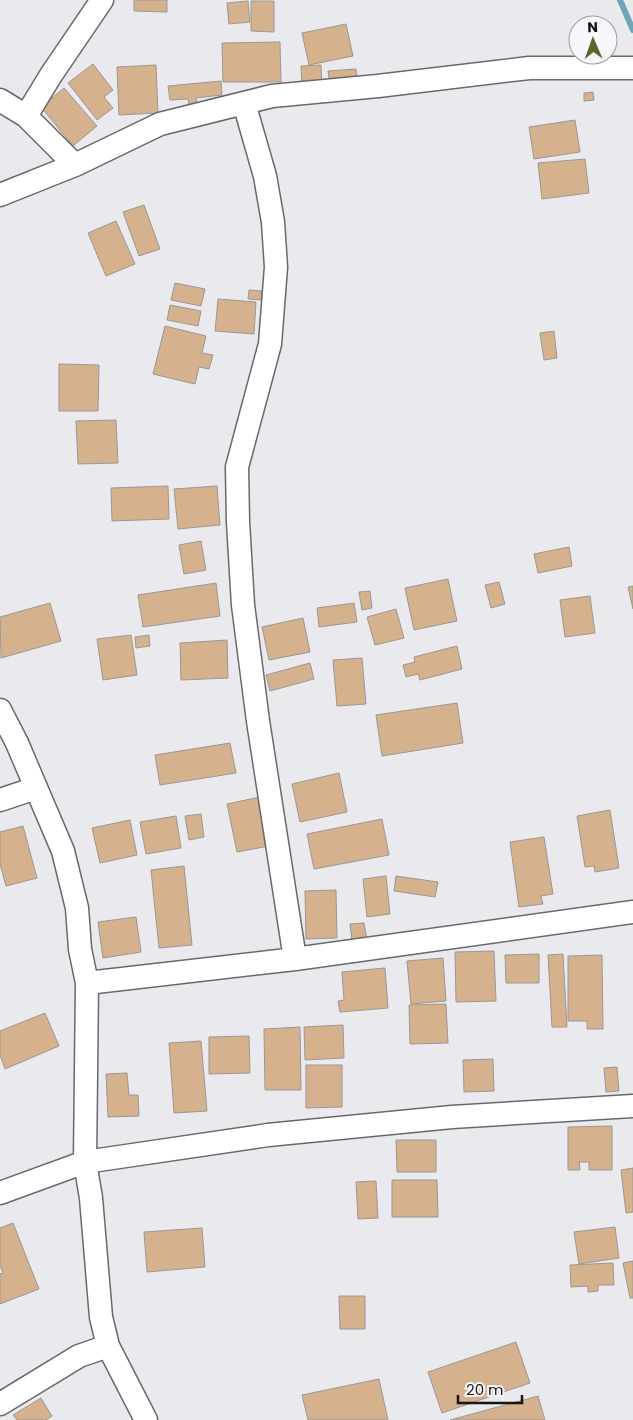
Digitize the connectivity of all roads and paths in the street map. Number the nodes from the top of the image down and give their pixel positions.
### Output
1 (102, 0) edge
2 (633, 68) edge
3 (0, 100) edge
4 (244, 103) junction
5 (26, 116) junction
6 (75, 165) junction
7 (0, 195) edge
8 (0, 710) edge
9 (36, 788) junction
10 (0, 800) edge
11 (633, 912) edge
12 (295, 959) junction
13 (87, 983) junction
14 (633, 1106) edge
15 (85, 1162) junction
16 (0, 1193) edge
17 (108, 1346) junction
18 (0, 1404) edge
19 (146, 1420) edge

1 - 5 street
2 - 4 street
3 - 5 street
4 - 6 street
4 - 12 street
5 - 6 street
6 - 7 street
8 - 9 street
9 - 10 street
9 - 13 street
11 - 12 street
12 - 13 street
13 - 15 street
14 - 15 street
15 - 16 street
15 - 17 street
17 - 18 street
17 - 19 street

